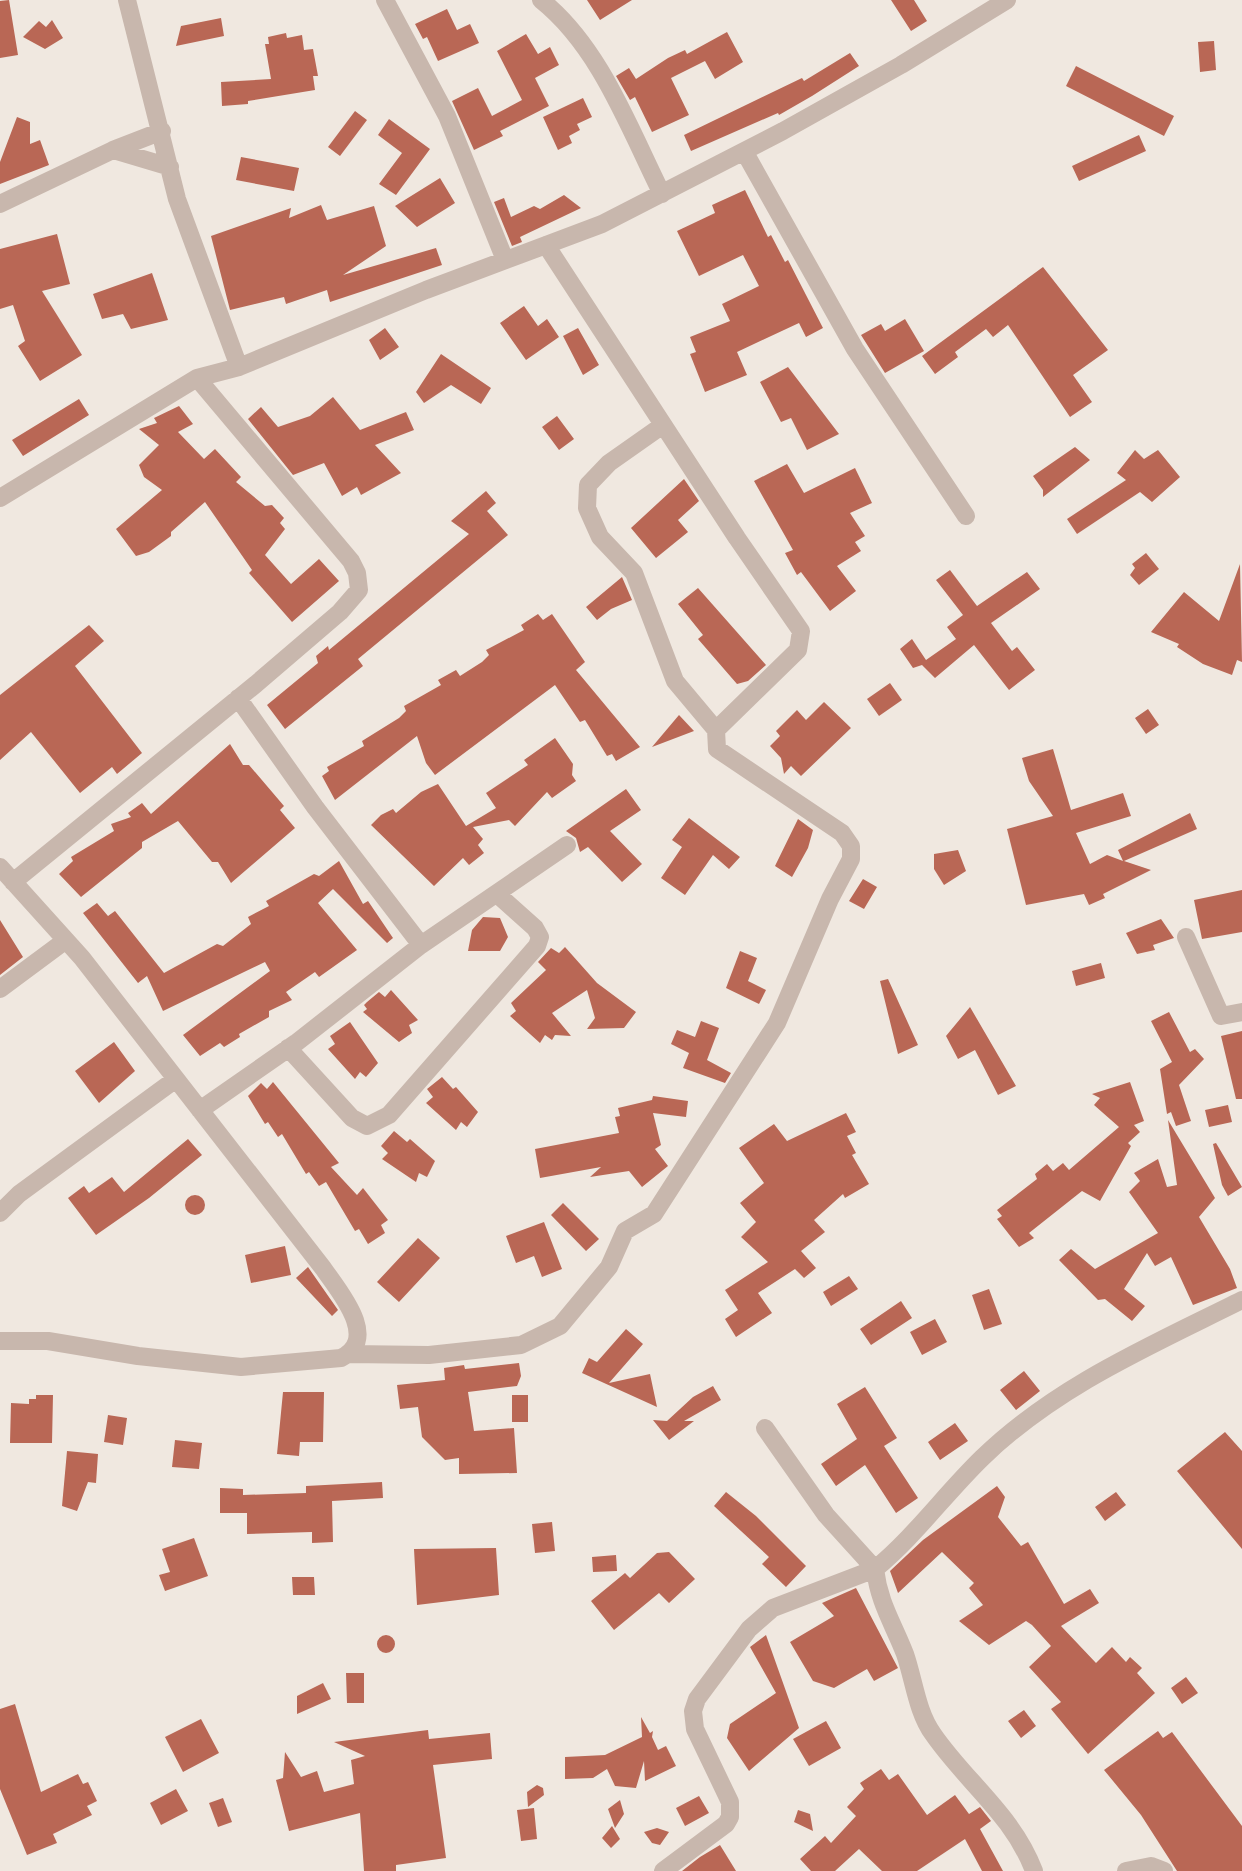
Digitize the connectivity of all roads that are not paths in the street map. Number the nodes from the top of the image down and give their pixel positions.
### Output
1 (127, 0) edge
2 (385, 0) edge
3 (541, 0) edge
4 (1007, 0) edge
5 (980, 7) edge
6 (162, 131) junction
7 (113, 150) junction
8 (744, 151) junction
9 (170, 166) junction
10 (662, 194) junction
11 (0, 204) edge
12 (546, 245) junction
13 (505, 261) junction
14 (239, 367) junction
15 (197, 378) junction
16 (663, 425) junction
17 (0, 498) edge
18 (966, 516) dead end
19 (239, 698) junction
20 (716, 730) junction
21 (568, 845) dead end
22 (0, 867) edge
23 (13, 882) junction
24 (496, 894) junction
25 (1186, 937) dead end
26 (66, 940) junction
27 (421, 945) junction
28 (0, 989) edge
29 (1242, 1012) edge
30 (288, 1048) junction
31 (176, 1079) junction
32 (200, 1110) junction
33 (0, 1213) edge
34 (1242, 1300) edge
35 (357, 1333) junction
36 (0, 1341) edge
37 (349, 1354) junction
38 (376, 1355) junction
39 (765, 1428) dead end
40 (875, 1569) junction
41 (663, 1871) edge
42 (1034, 1871) edge
43 (1126, 1871) edge
44 (1164, 1871) edge

1 - 6 street
2 - 13 street
3 - 10 street
4 - 5 street
5 - 8 street
6 - 7 street
6 - 9 street
7 - 9 street
7 - 11 street
8 - 10 street
8 - 18 street
9 - 14 street
10 - 12 street
12 - 13 street
12 - 16 street
13 - 14 street
14 - 15 street
15 - 17 street
15 - 19 street
16 - 20 street
16 - 20 street
19 - 23 street
19 - 27 street
20 - 38 street
21 - 24 street
22 - 23 street
23 - 26 street
24 - 27 street
24 - 30 street
25 - 29 street
26 - 28 street
26 - 31 street
27 - 30 street
30 - 32 street
31 - 32 street
31 - 33 street
32 - 35 street
34 - 40 street
35 - 37 street
35 - 38 street
36 - 37 street
37 - 38 street
39 - 40 street
40 - 41 street
40 - 42 street
43 - 44 street

